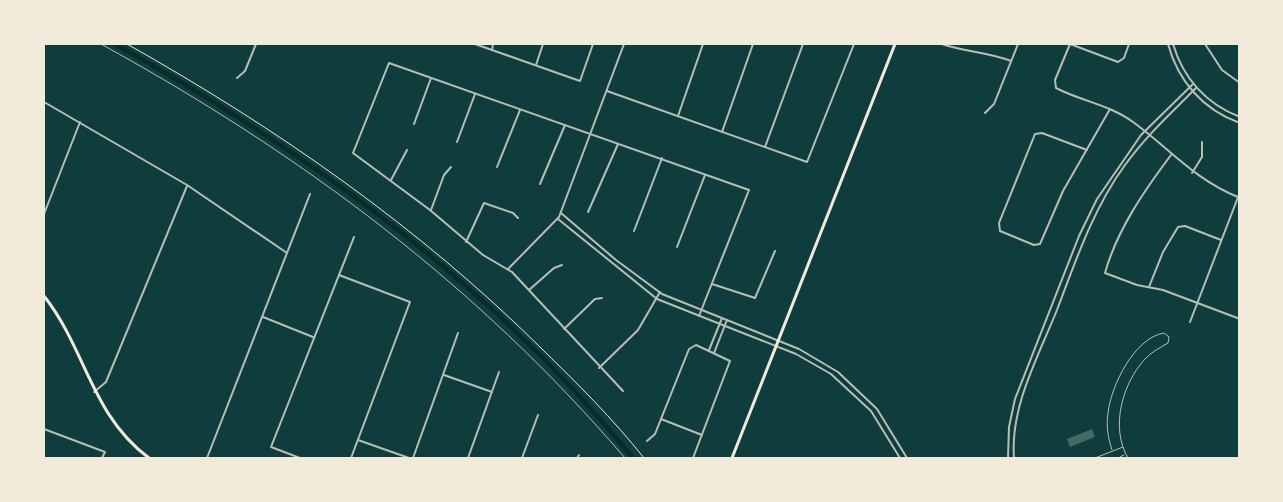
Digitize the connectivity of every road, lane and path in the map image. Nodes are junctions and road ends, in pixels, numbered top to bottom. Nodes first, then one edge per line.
1 (101, 44) edge
2 (127, 44) edge
3 (256, 44) edge
4 (475, 44) edge
5 (494, 44) edge
6 (543, 44) edge
7 (593, 44) edge
8 (624, 44) edge
9 (703, 44) edge
10 (753, 44) edge
11 (803, 44) edge
12 (854, 44) edge
13 (895, 44) edge
14 (942, 44) edge
15 (1018, 44) edge
16 (1070, 44) edge
17 (1129, 44) edge
18 (1167, 44) edge
19 (1173, 44) edge
20 (1205, 44) edge
21 (492, 50) junction
22 (1011, 61) junction
23 (536, 65) junction
24 (237, 78) dead end
25 (431, 78) junction
26 (1239, 83) edge
27 (1195, 86) junction
28 (1191, 90) junction
29 (607, 91) junction
30 (475, 94) junction
31 (44, 102) edge
32 (519, 110) junction
33 (1110, 110) junction
34 (985, 113) dead end
35 (678, 116) junction
36 (1239, 117) edge
37 (80, 122) junction
38 (1239, 123) edge
39 (414, 124) dead end
40 (565, 125) junction
41 (722, 132) junction
42 (1144, 132) junction
43 (591, 134) junction
44 (1149, 135) junction
45 (457, 142) dead end
46 (1203, 142) dead end
47 (618, 144) junction
48 (765, 147) junction
49 (407, 150) dead end
50 (1087, 150) junction
51 (1170, 155) junction
52 (662, 158) junction
53 (451, 167) dead end
54 (497, 167) dead end
55 (1192, 173) junction
56 (705, 175) junction
57 (391, 180) junction
58 (540, 184) dead end
59 (187, 185) junction
60 (1239, 192) edge
61 (310, 194) dead end
62 (1238, 197) junction
63 (430, 210) junction
64 (588, 212) dead end
65 (561, 213) junction
66 (44, 214) edge
67 (518, 218) dead end
68 (558, 219) junction
69 (634, 231) dead end
70 (354, 237) dead end
71 (1221, 240) junction
72 (466, 242) junction
73 (677, 247) dead end
74 (775, 251) dead end
75 (287, 253) junction
76 (562, 265) dead end
77 (508, 269) junction
78 (339, 275) junction
79 (1062, 282) junction
80 (712, 284) junction
81 (1067, 284) junction
82 (1149, 287) junction
83 (528, 291) junction
84 (660, 292) junction
85 (44, 296) edge
86 (602, 298) dead end
87 (657, 299) junction
88 (1196, 302) junction
89 (702, 310) junction
90 (699, 316) junction
91 (263, 317) junction
92 (722, 318) junction
93 (1239, 319) edge
94 (727, 320) junction
95 (1190, 322) dead end
96 (719, 324) junction
97 (725, 326) junction
98 (563, 329) junction
99 (458, 333) dead end
100 (314, 337) junction
101 (778, 340) junction
102 (776, 346) junction
103 (709, 350) junction
104 (714, 353) junction
105 (599, 368) junction
106 (499, 372) dead end
107 (444, 375) junction
108 (94, 392) junction
109 (623, 392) dead end
110 (492, 393) junction
111 (538, 415) dead end
112 (661, 419) junction
113 (44, 429) edge
114 (702, 435) junction
115 (358, 440) junction
116 (647, 441) dead end
117 (1123, 447) junction
118 (1112, 450) junction
119 (1126, 455) junction
120 (102, 459) edge
121 (149, 459) edge
122 (207, 459) edge
123 (300, 459) edge
124 (351, 459) edge
125 (409, 459) edge
126 (413, 459) edge
127 (468, 459) edge
128 (522, 459) edge
129 (625, 459) edge
130 (644, 459) edge
131 (693, 459) edge
132 (732, 459) edge
133 (900, 459) edge
134 (907, 459) edge
135 (1008, 459) edge
136 (1014, 459) edge
137 (1019, 459) edge
138 (1039, 459) edge
139 (1095, 459) edge
140 (1118, 459) edge
141 (1128, 459) edge

1 - 129 lane
2 - 130 path
3 - 24 street
4 - 21 street
5 - 21 street
6 - 23 street
7 - 23 street
8 - 29 street
9 - 35 street
10 - 41 street
11 - 48 street
12 - 48 street
13 - 101 main road
14 - 22 street
15 - 22 street
16 - 17 street
16 - 33 street
18 - 28 street
19 - 27 street
20 - 26 street
21 - 23 street
22 - 34 street
25 - 30 street
25 - 39 street
25 - 57 street
27 - 28 street
27 - 36 street
28 - 38 street
28 - 42 street
28 - 44 street
29 - 35 street
29 - 43 street
30 - 32 street
30 - 45 street
31 - 37 street
32 - 40 street
32 - 54 street
33 - 42 street
33 - 50 street
35 - 41 street
37 - 59 street
37 - 66 street
40 - 43 street
40 - 58 street
41 - 48 street
42 - 44 street
42 - 79 street
43 - 47 street
43 - 65 street
44 - 51 street
44 - 81 street
46 - 55 street
47 - 52 street
47 - 64 street
49 - 57 street
50 - 50 street
51 - 55 street
51 - 82 street
52 - 56 street
52 - 69 street
53 - 63 street
55 - 62 street
56 - 73 street
56 - 80 street
57 - 63 street
59 - 75 street
59 - 108 street
60 - 62 street
61 - 75 street
62 - 71 street
63 - 72 street
65 - 68 street
65 - 84 street
67 - 72 street
68 - 77 street
68 - 87 street
70 - 78 street
71 - 82 street
71 - 88 street
72 - 77 street
74 - 80 street
75 - 91 street
76 - 83 street
77 - 83 street
78 - 100 street
78 - 115 street
79 - 81 street
79 - 135 street
80 - 89 street
81 - 136 street
82 - 88 street
83 - 98 street
84 - 87 street
84 - 89 street
85 - 108 main road
86 - 98 street
87 - 90 street
87 - 105 street
88 - 93 street
88 - 95 street
89 - 90 street
89 - 92 street
90 - 96 street
91 - 100 street
91 - 122 street
92 - 94 street
92 - 96 street
94 - 97 street
94 - 101 street
96 - 97 street
96 - 103 street
97 - 102 street
97 - 104 street
98 - 105 street
99 - 107 street
100 - 123 street
101 - 102 main road
101 - 134 street
102 - 132 main road
102 - 133 street
103 - 104 street
103 - 112 street
104 - 114 street
105 - 109 street
106 - 110 street
107 - 110 street
107 - 126 street
108 - 121 main road
110 - 127 street
111 - 128 street
112 - 114 street
112 - 116 street
113 - 120 street
114 - 131 street
115 - 124 street
115 - 125 street
117 - 118 lane
117 - 118 lane
117 - 119 lane
118 - 139 lane
119 - 140 lane
119 - 141 lane
137 - 138 lane

